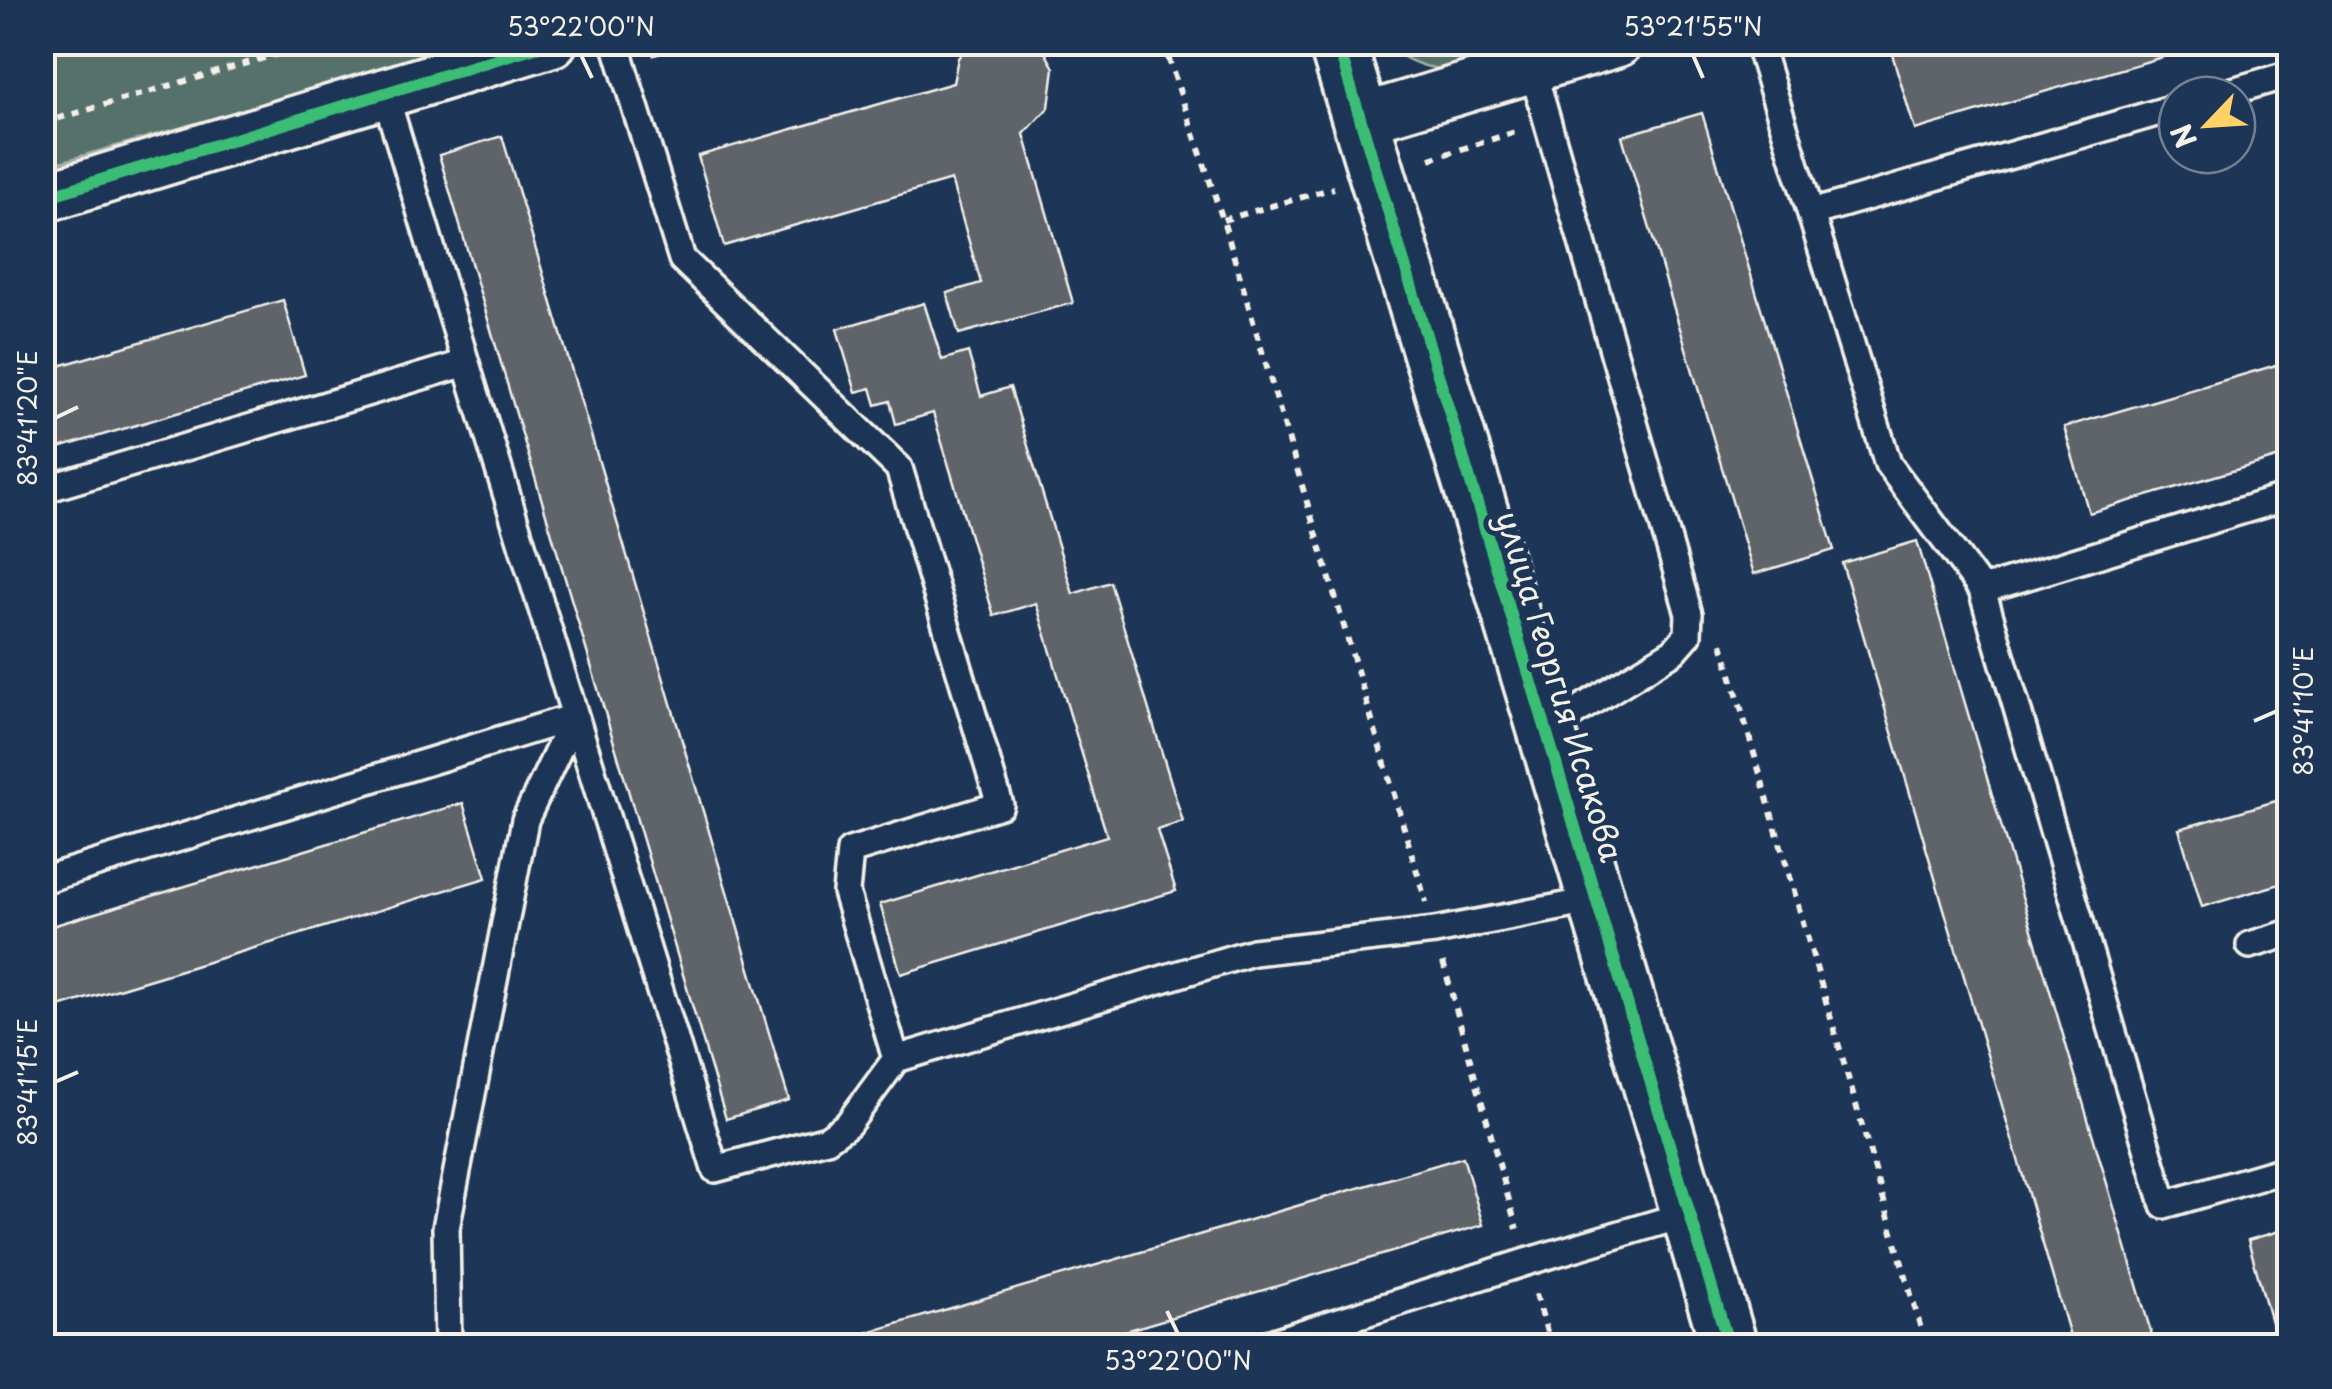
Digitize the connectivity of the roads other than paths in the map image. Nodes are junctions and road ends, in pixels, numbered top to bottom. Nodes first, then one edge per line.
1 (552, 42) edge
2 (615, 42) edge
3 (1337, 42) edge
4 (1618, 42) edge
5 (1758, 42) edge
6 (1532, 68) junction
7 (2290, 74) edge
8 (2257, 84) edge
9 (385, 94) junction
10 (2157, 113) edge
11 (1361, 119) junction
12 (42, 198) edge
13 (1811, 213) junction
14 (466, 364) junction
15 (42, 490) edge
16 (2290, 496) edge
17 (1982, 590) junction
18 (574, 717) junction
19 (1546, 730) junction
20 (42, 880) edge
21 (1596, 900) junction
22 (2290, 934) edge
23 (2250, 945) dead end
24 (896, 1058) junction
25 (2290, 1168) edge
26 (1691, 1213) junction
27 (448, 1346) edge
28 (1262, 1346) edge
29 (1728, 1346) edge

1 - 9 street
2 - 24 lane
3 - 11 street, улица Георгия Исакова
4 - 6 street
5 - 13 lane
6 - 11 street
6 - 19 lane
7 - 8 lane
9 - 12 street
9 - 14 lane
10 - 13 lane
11 - 19 street, улица Георгия Исакова
13 - 17 lane
14 - 15 lane
14 - 18 lane
16 - 17 lane
17 - 25 lane
18 - 20 lane
18 - 24 lane
18 - 27 lane
19 - 21 street, улица Георгия Исакова
21 - 24 lane
21 - 26 street, улица Георгия Исакова
22 - 23 lane
26 - 28 lane
26 - 29 street, улица Георгия Исакова

